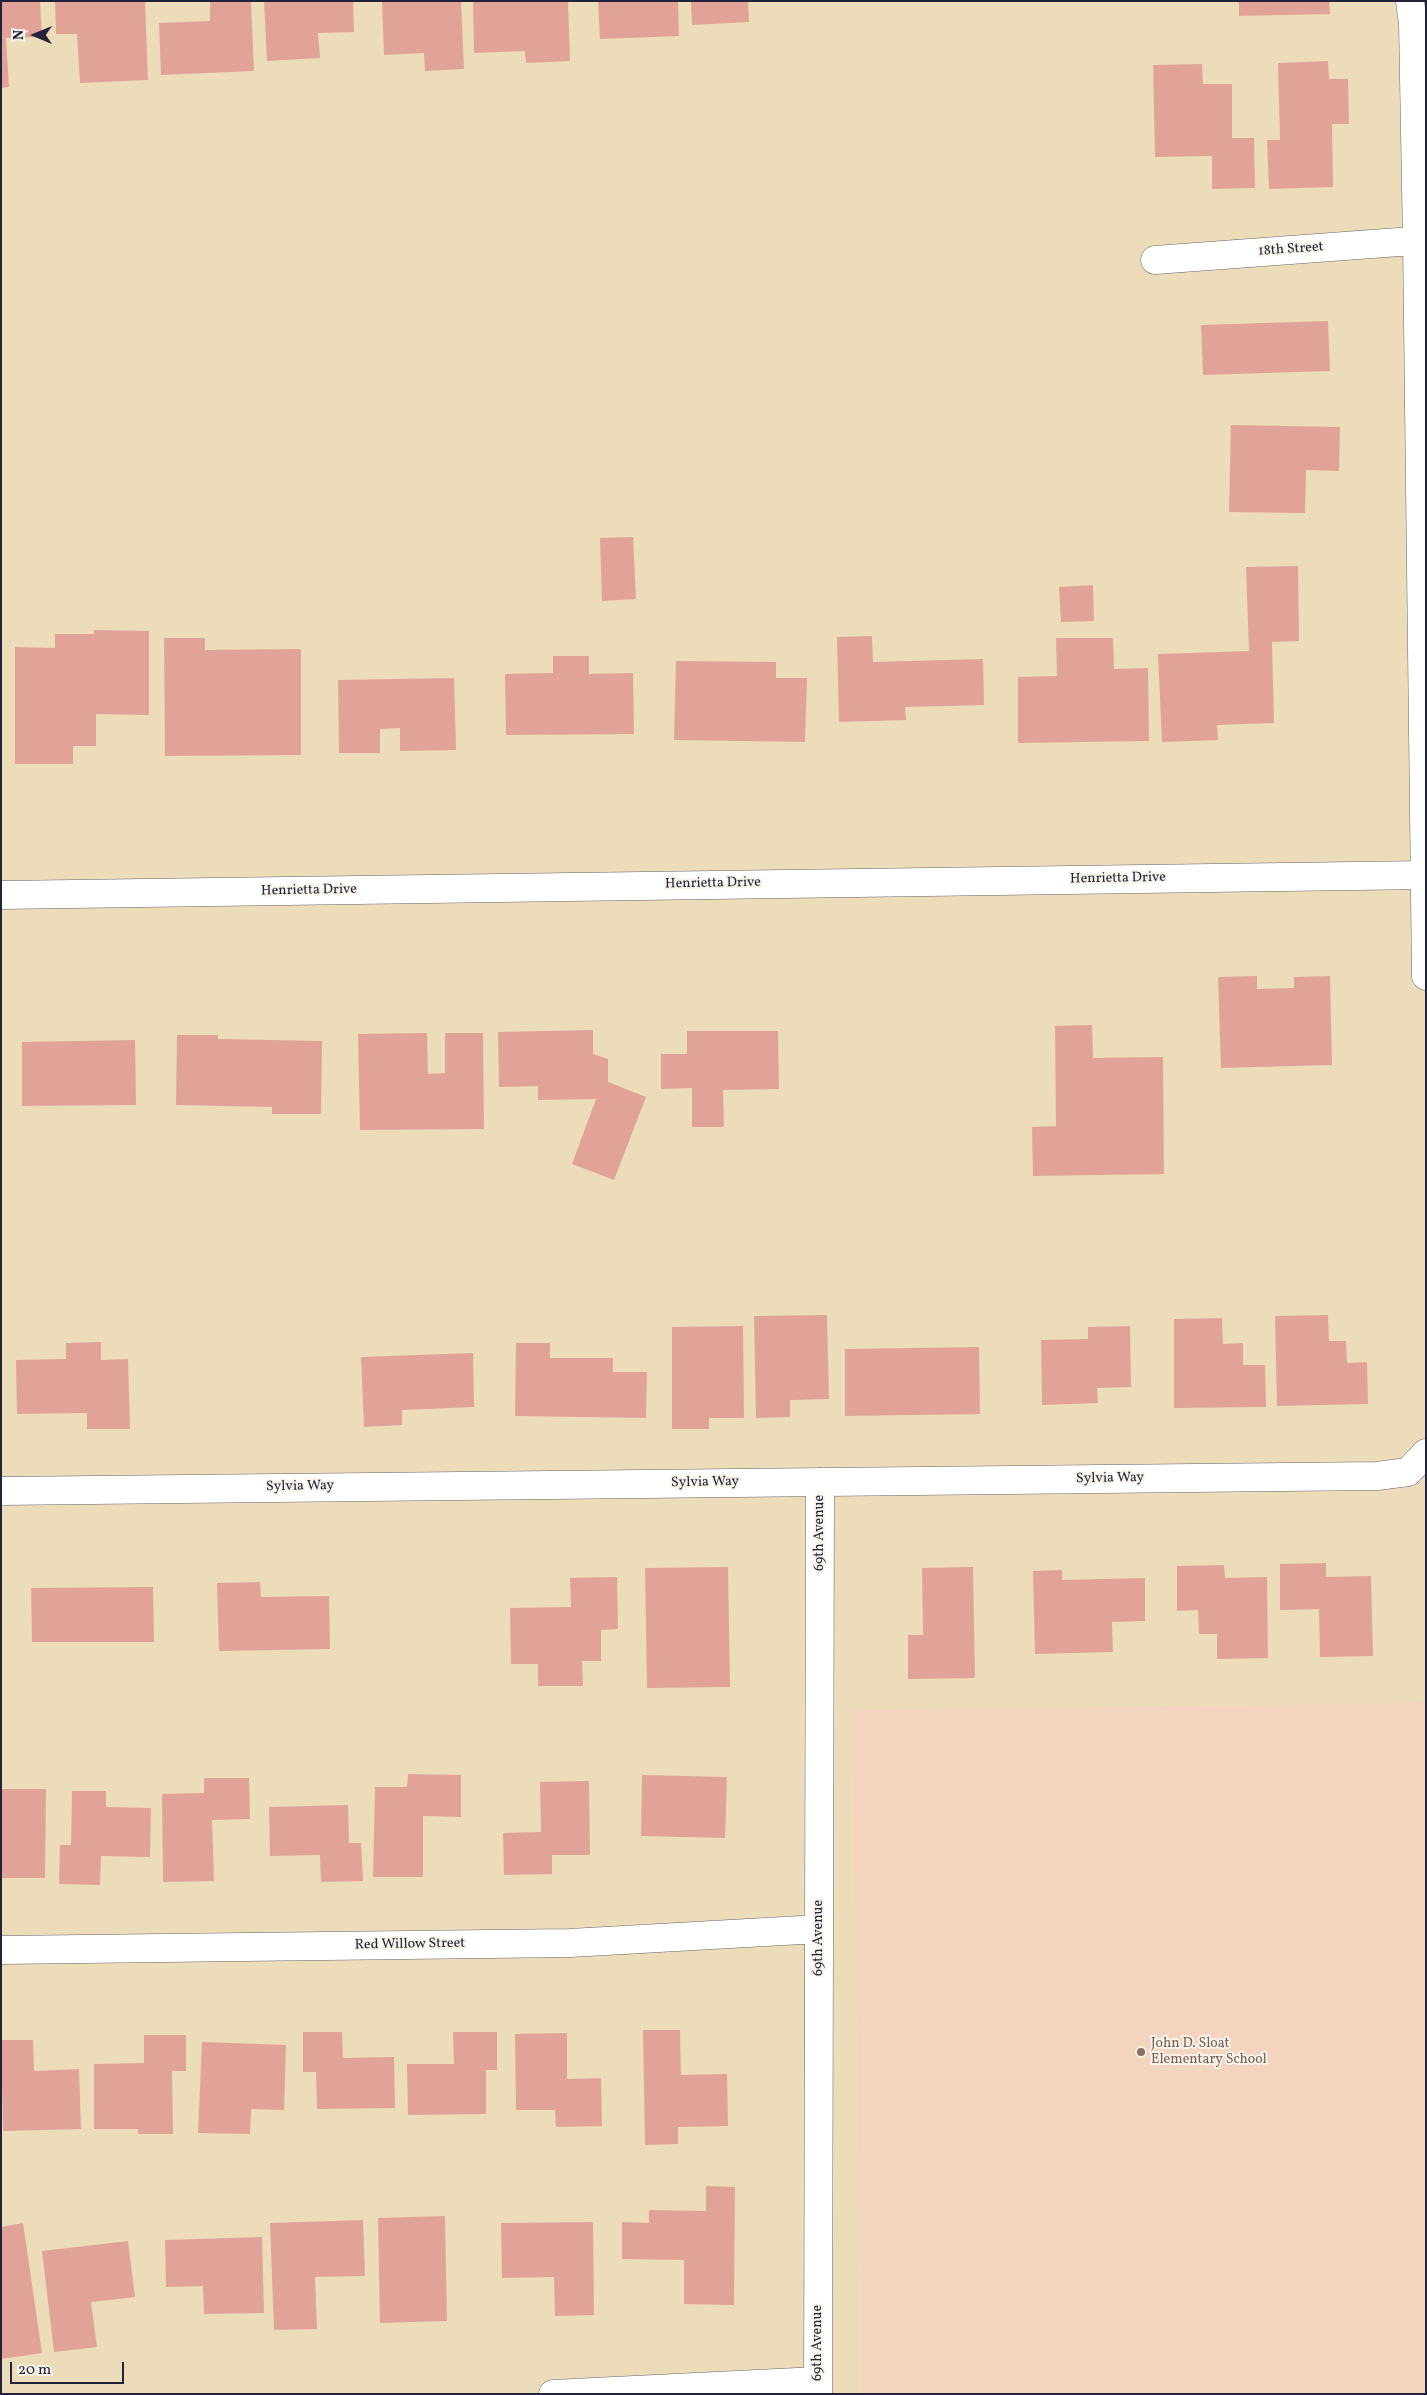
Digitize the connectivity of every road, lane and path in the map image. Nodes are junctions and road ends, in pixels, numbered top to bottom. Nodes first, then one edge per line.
1 (1410, 1) edge
2 (1422, 240) edge
3 (1155, 260) dead end
4 (1425, 876) edge
5 (1, 895) edge
6 (1426, 976) edge
7 (1417, 1463) edge
8 (820, 1482) junction
9 (1, 1491) edge
10 (819, 1929) junction
11 (1, 1950) edge
12 (818, 2387) edge
13 (553, 2394) edge

1 - 2 street
2 - 3 street, 18th Street
2 - 4 street
4 - 5 street, Henrietta Drive
4 - 6 street
7 - 8 street, Sylvia Way
8 - 9 street, Sylvia Way
8 - 10 street, 69th Avenue
10 - 11 street, Red Willow Street
10 - 12 street, 69th Avenue
12 - 13 street

